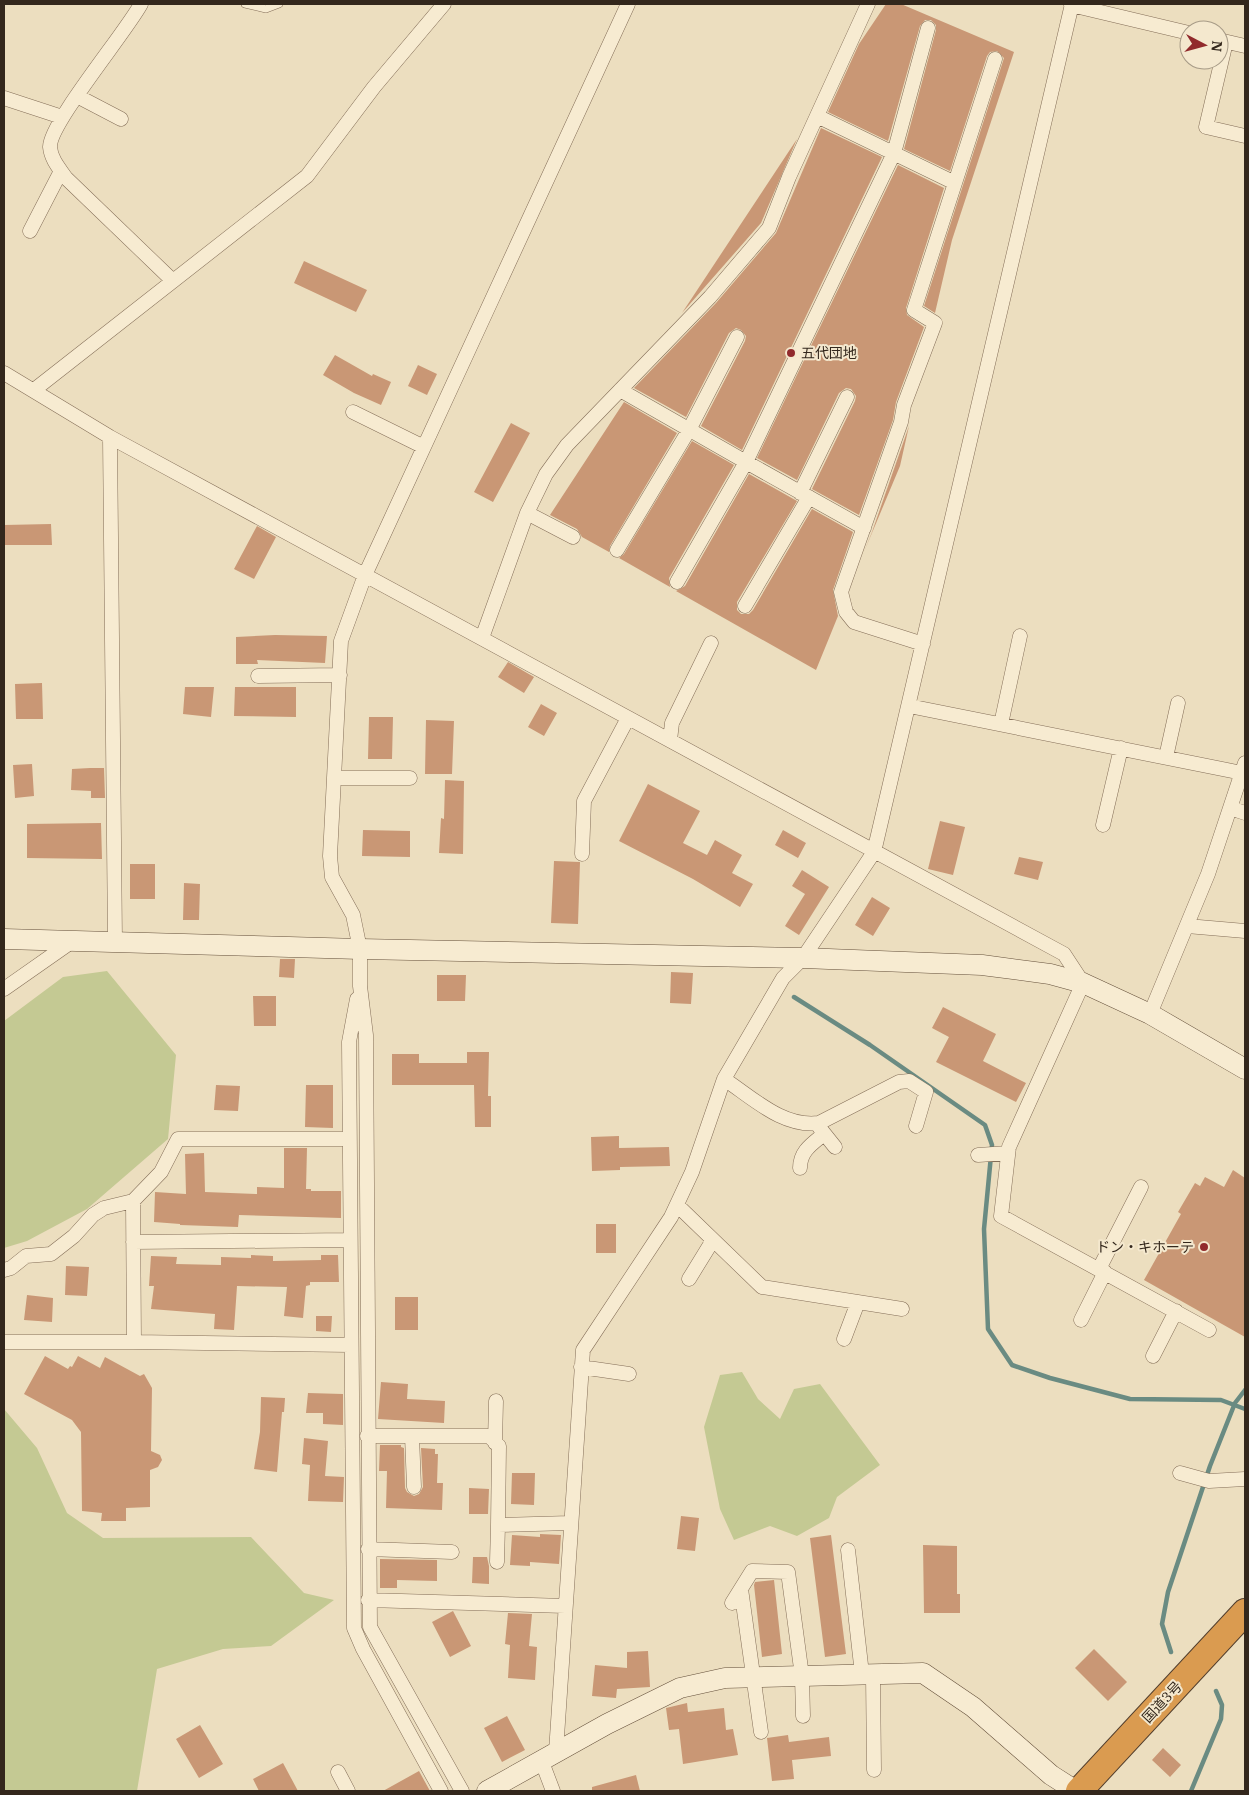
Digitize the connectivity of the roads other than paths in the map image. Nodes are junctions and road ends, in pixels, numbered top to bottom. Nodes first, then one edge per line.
1 (141, 4) edge
2 (245, 4) edge
3 (279, 4) edge
4 (444, 4) edge
5 (628, 4) edge
6 (868, 4) edge
7 (1071, 5) edge
8 (928, 28) dead end
9 (1179, 31) edge
10 (1229, 42) edge
11 (1245, 46) edge
12 (995, 59) dead end
13 (1217, 70) edge
14 (78, 96) junction
15 (4, 98) edge
16 (817, 116) junction
17 (62, 117) junction
18 (121, 119) dead end
19 (1245, 136) edge
20 (894, 153) junction
21 (61, 171) junction
22 (955, 182) junction
23 (30, 231) dead end
24 (172, 280) junction
25 (737, 337) dead end
26 (4, 373) edge
27 (34, 390) junction
28 (620, 390) junction
29 (847, 397) dead end
30 (353, 412) dead end
31 (690, 430) junction
32 (110, 437) junction
33 (424, 447) junction
34 (746, 462) junction
35 (804, 495) junction
36 (527, 513) junction
37 (864, 528) junction
38 (573, 537) dead end
39 (617, 550) dead end
40 (365, 575) junction
41 (677, 582) dead end
42 (745, 606) dead end
43 (1020, 636) dead end
44 (482, 638) junction
45 (711, 643) dead end
46 (923, 644) junction
47 (340, 675) junction
48 (258, 676) dead end
49 (1178, 703) dead end
50 (909, 706) junction
51 (628, 718) junction
52 (1001, 724) junction
53 (670, 740) junction
54 (1121, 748) junction
55 (1166, 757) junction
56 (1244, 768) edge
57 (334, 778) junction
58 (410, 778) dead end
59 (1230, 808) junction
60 (1245, 813) edge
61 (1104, 825) dead end
62 (874, 852) junction
63 (582, 854) dead end
64 (1187, 926) junction
65 (1245, 932) edge
66 (4, 939) edge
67 (74, 940) junction
68 (114, 941) junction
69 (360, 949) junction
70 (803, 958) junction
71 (1083, 984) junction
72 (360, 986) junction
73 (4, 989) edge
74 (1150, 1014) junction
75 (1245, 1069) edge
76 (724, 1079) junction
77 (916, 1126) dead end
78 (820, 1128) junction
79 (349, 1139) junction
80 (835, 1147) dead end
81 (1005, 1153) junction
82 (979, 1155) dead end
83 (800, 1168) dead end
84 (1142, 1187) dead end
85 (133, 1201) junction
86 (677, 1205) junction
87 (350, 1240) junction
88 (712, 1240) junction
89 (133, 1242) junction
90 (4, 1270) edge
91 (1102, 1270) junction
92 (689, 1279) dead end
93 (858, 1302) junction
94 (902, 1309) dead end
95 (1176, 1311) junction
96 (1081, 1320) dead end
97 (1209, 1330) dead end
98 (844, 1339) dead end
99 (4, 1342) edge
100 (134, 1342) junction
101 (350, 1346) junction
102 (1153, 1356) dead end
103 (582, 1367) junction
104 (629, 1374) dead end
105 (496, 1401) dead end
106 (367, 1436) junction
107 (412, 1436) junction
108 (495, 1442) junction
109 (1180, 1473) dead end
110 (1245, 1478) edge
111 (414, 1487) dead end
112 (570, 1523) junction
113 (498, 1525) junction
114 (368, 1549) junction
115 (848, 1550) dead end
116 (452, 1552) dead end
117 (497, 1562) dead end
118 (741, 1589) junction
119 (368, 1600) junction
120 (732, 1604) dead end
121 (565, 1606) junction
122 (1245, 1612) edge
123 (868, 1674) junction
124 (802, 1676) junction
125 (752, 1678) junction
126 (803, 1716) dead end
127 (761, 1732) dead end
128 (549, 1757) junction
129 (874, 1770) dead end
130 (338, 1772) dead end
131 (348, 1791) edge
132 (441, 1791) edge
133 (462, 1791) edge
134 (487, 1791) edge
135 (553, 1791) edge
136 (1077, 1791) edge

1 - 14 street
2 - 3 lane
4 - 24 street
5 - 33 street
6 - 16 street
7 - 9 street
7 - 46 street
8 - 20 street
10 - 11 street
12 - 22 street
13 - 19 street
14 - 17 street
14 - 18 street
15 - 17 street
16 - 20 street
16 - 28 street
17 - 21 street
20 - 22 street
20 - 34 street
21 - 23 street
21 - 24 street
22 - 37 street
24 - 27 street
25 - 31 street
26 - 27 street
27 - 32 street
28 - 31 street
28 - 36 street
29 - 35 street
30 - 33 street
31 - 34 street
31 - 39 street
32 - 40 street
32 - 68 street
33 - 40 street
34 - 35 street
34 - 41 street
35 - 37 street
35 - 42 street
36 - 38 street
36 - 44 street
37 - 46 street
40 - 44 street
40 - 47 street
43 - 52 street
44 - 51 street
45 - 53 street
46 - 50 street
47 - 48 street
47 - 57 street
49 - 55 street
50 - 52 street
50 - 62 street
51 - 53 street
51 - 63 street
52 - 54 street
53 - 62 street
54 - 55 street
54 - 61 street
55 - 56 street
56 - 59 street
57 - 58 street
57 - 69 street
59 - 60 street
59 - 64 street
62 - 70 street
62 - 71 street
64 - 65 street
64 - 74 street
66 - 67 street
67 - 68 street
67 - 73 street
68 - 69 street
69 - 70 street
69 - 72 street
70 - 71 street
70 - 76 street
71 - 74 street
71 - 81 street
72 - 79 street
72 - 106 street
74 - 75 street
76 - 78 street
76 - 86 street
77 - 78 street
78 - 80 street
78 - 83 street
79 - 85 street
79 - 87 street
81 - 82 street
81 - 91 street
84 - 91 street
85 - 89 street
85 - 90 street
86 - 88 street
86 - 103 street
87 - 89 street
87 - 101 street
88 - 92 street
88 - 93 street
89 - 100 street
91 - 95 street
91 - 96 street
93 - 94 street
93 - 98 street
95 - 97 street
95 - 102 street
99 - 100 street
100 - 101 street
101 - 132 street
103 - 104 street
103 - 112 street
105 - 108 street
106 - 107 street
106 - 114 street
107 - 108 street
107 - 111 street
108 - 113 street
109 - 110 street
112 - 113 street
112 - 121 street
113 - 117 street
114 - 116 street
114 - 119 street
115 - 123 street
118 - 120 street
118 - 124 street
118 - 125 street
119 - 121 street
119 - 133 street
121 - 128 street
122 - 136 highway, 国道3号
123 - 124 street
123 - 129 street
123 - 136 street
124 - 125 street
124 - 126 street
125 - 127 street
125 - 128 street
128 - 134 street
128 - 135 street
130 - 131 street

